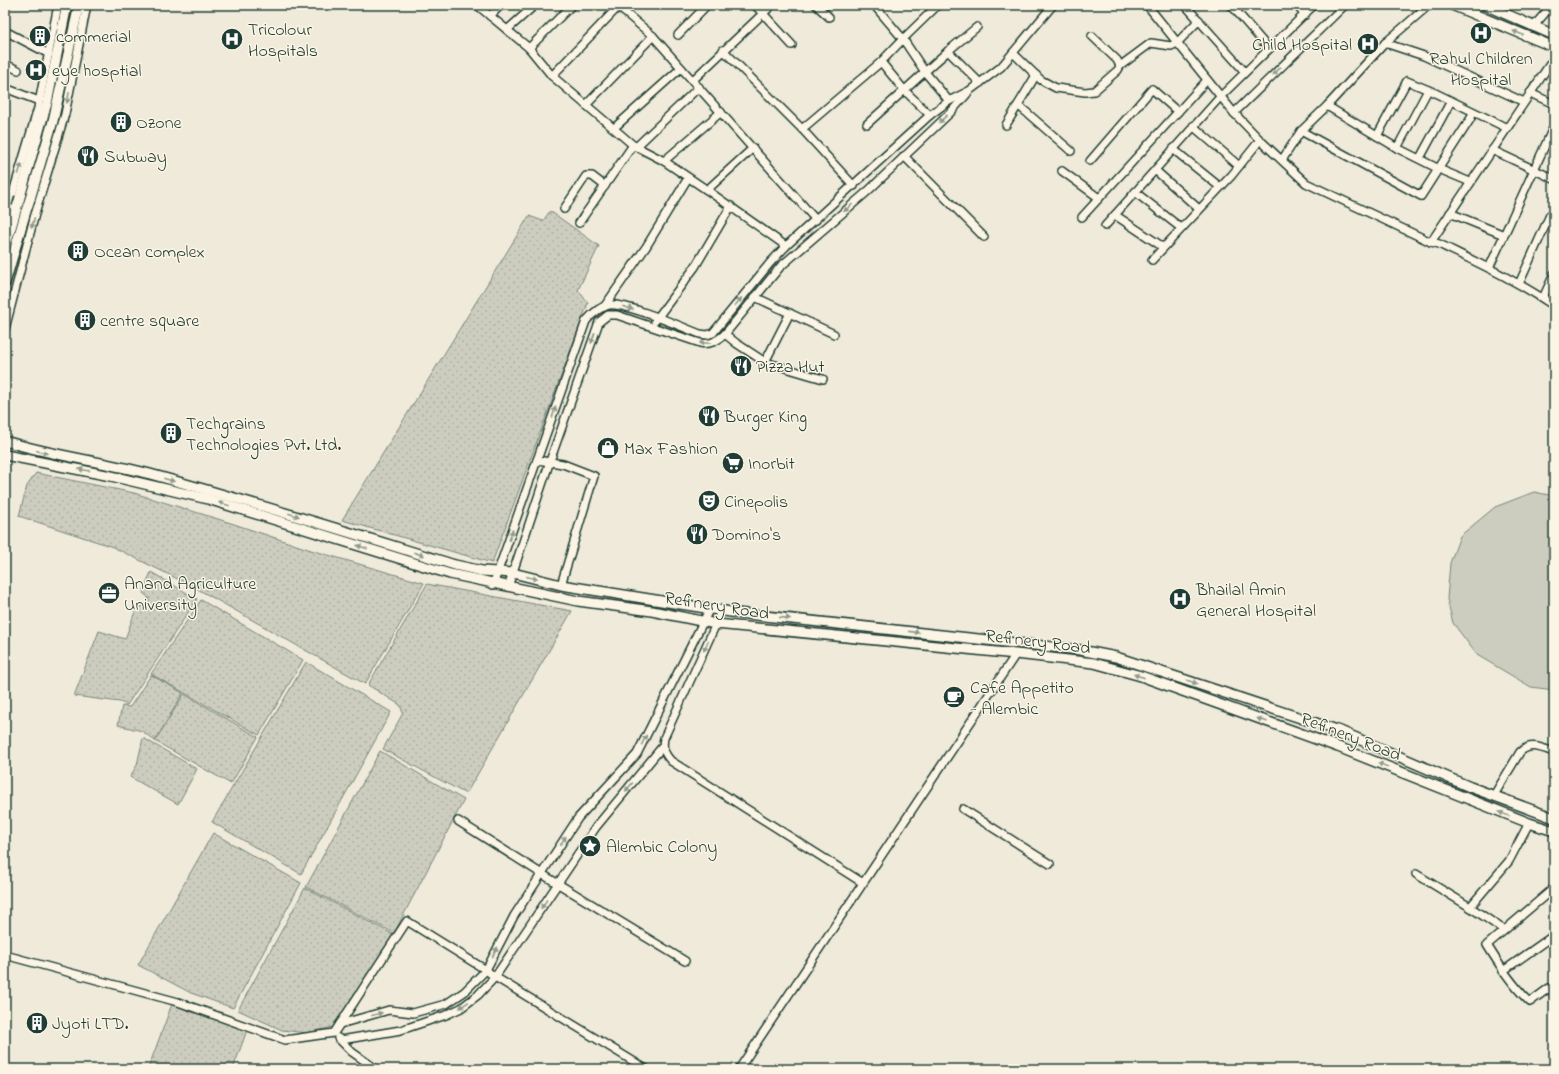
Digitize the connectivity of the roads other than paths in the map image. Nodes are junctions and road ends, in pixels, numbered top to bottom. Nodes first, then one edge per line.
1 (58, 5) edge
2 (67, 5) edge
3 (78, 5) edge
4 (87, 5) edge
5 (477, 5) edge
6 (501, 5) edge
7 (535, 5) edge
8 (572, 5) edge
9 (707, 5) edge
10 (756, 5) edge
11 (772, 5) edge
12 (816, 5) edge
13 (874, 5) edge
14 (938, 5) edge
15 (1147, 5) edge
16 (1186, 5) edge
17 (1231, 5) edge
18 (1296, 5) edge
19 (1314, 5) edge
20 (1345, 5) edge
21 (1429, 5) edge
22 (1452, 5) edge
23 (1485, 5) edge
24 (1552, 5) edge
25 (1051, 6) edge
26 (620, 7) edge
27 (763, 14) junction
28 (1304, 14) junction
29 (490, 16) junction
30 (829, 18) dead end
31 (1199, 20) junction
32 (977, 26) dead end
33 (1533, 27) junction
34 (507, 30) junction
35 (5, 31) edge
36 (678, 35) dead end
37 (1554, 35) edge
38 (653, 36) junction
39 (1092, 36) dead end
40 (902, 39) junction
41 (1177, 43) junction
42 (1385, 43) junction
43 (792, 45) dead end
44 (529, 48) junction
45 (1554, 48) edge
46 (1268, 49) junction
47 (723, 50) junction
48 (948, 51) junction
49 (1013, 53) junction
50 (49, 54) junction
51 (1554, 58) edge
52 (881, 62) junction
53 (5, 64) edge
54 (1120, 66) junction
55 (681, 68) junction
56 (18, 70) dead end
57 (925, 72) junction
58 (1245, 72) junction
59 (1036, 75) junction
60 (552, 76) junction
61 (693, 80) junction
62 (1207, 80) junction
63 (980, 83) junction
64 (699, 87) junction
65 (5, 88) edge
66 (904, 90) junction
67 (1428, 90) junction
68 (969, 91) junction
69 (1530, 93) junction
70 (1221, 96) junction
71 (949, 100) junction
72 (39, 101) junction
73 (1451, 102) junction
74 (1524, 102) junction
75 (1554, 104) edge
76 (586, 105) junction
77 (1018, 105) junction
78 (1327, 106) junction
79 (721, 112) junction
80 (1178, 112) junction
81 (1473, 112) junction
82 (1234, 113) junction
83 (930, 116) junction
84 (867, 124) dead end
85 (1006, 125) dead end
86 (1193, 126) junction
87 (1554, 126) edge
88 (614, 128) junction
89 (1507, 128) junction
90 (802, 129) junction
91 (1301, 131) junction
92 (1377, 136) junction
93 (1260, 140) junction
94 (635, 146) junction
95 (753, 148) junction
96 (1397, 148) junction
97 (1173, 149) junction
98 (1492, 150) junction
99 (1071, 151) dead end
100 (904, 156) junction
101 (1420, 158) junction
102 (1282, 160) junction
103 (664, 161) junction
104 (1090, 161) dead end
105 (1239, 166) junction
106 (1439, 169) junction
107 (1534, 169) junction
108 (1155, 170) junction
109 (1062, 171) dead end
110 (688, 178) junction
111 (1554, 179) edge
112 (1470, 182) junction
113 (605, 186) junction
114 (854, 186) junction
115 (1220, 187) junction
116 (707, 190) junction
117 (1135, 192) junction
118 (1099, 198) junction
119 (8, 199) edge
120 (731, 206) junction
121 (38, 207) junction
122 (564, 209) dead end
123 (1200, 209) junction
124 (1450, 213) junction
125 (1115, 215) junction
126 (1082, 217) dead end
127 (1554, 217) edge
128 (5, 220) edge
129 (816, 220) junction
130 (579, 223) dead end
131 (1105, 226) dead end
132 (1181, 228) junction
133 (1504, 235) junction
134 (984, 238) dead end
135 (1431, 242) junction
136 (786, 246) junction
137 (1163, 247) junction
138 (5, 248) edge
139 (1152, 260) dead end
140 (1489, 268) junction
141 (1554, 274) edge
142 (5, 283) edge
143 (1519, 284) junction
144 (5, 292) edge
145 (14, 293) junction
146 (756, 297) junction
147 (1543, 298) junction
148 (1554, 306) edge
149 (604, 307) junction
150 (790, 313) junction
151 (656, 317) junction
152 (652, 327) junction
153 (5, 329) edge
154 (725, 334) junction
155 (834, 334) dead end
156 (766, 362) junction
157 (823, 379) dead end
158 (5, 441) edge
159 (5, 455) edge
160 (537, 460) junction
161 (550, 461) junction
162 (114, 466) junction
163 (111, 476) junction
164 (244, 506) junction
165 (496, 572) junction
166 (513, 573) junction
167 (493, 584) junction
168 (561, 585) junction
169 (508, 587) junction
170 (710, 608) junction
171 (721, 610) junction
172 (704, 622) junction
173 (716, 624) junction
174 (1007, 642) junction
175 (1004, 653) junction
176 (1016, 654) junction
177 (662, 747) junction
178 (1554, 752) edge
179 (1494, 795) junction
180 (963, 809) dead end
181 (1554, 818) edge
182 (458, 820) dead end
183 (1529, 824) junction
184 (1554, 831) edge
185 (1050, 864) dead end
186 (542, 874) junction
187 (1416, 874) dead end
188 (558, 883) junction
189 (863, 883) junction
190 (1554, 888) edge
191 (1470, 907) junction
192 (1504, 930) junction
193 (1554, 935) edge
194 (5, 955) edge
195 (685, 961) dead end
196 (486, 970) junction
197 (1503, 972) junction
198 (495, 977) junction
199 (1554, 994) edge
200 (340, 1024) junction
201 (334, 1033) junction
202 (341, 1040) junction
203 (376, 1069) edge
204 (646, 1069) edge
205 (739, 1069) edge

1 - 50 street
2 - 138 main road, bridge
3 - 142 main road, bridge
4 -> 121 street
5 - 29 street
6 - 29 street
7 - 34 street
8 - 44 street
9 - 36 street
10 - 27 street
11 - 27 street
12 - 30 street
13 - 40 street
14 - 40 street
15 - 41 street
16 - 31 street
17 - 46 street
18 - 28 street
19 - 28 street
20 -> 82 street
21 - 42 street
45 -> 22 main road
23 - 33 main road
24 - 33 street
25 - 49 street
26 - 38 street
26 - 60 street
27 - 43 street
27 - 47 street
28 - 46 street
29 - 34 street
31 - 41 street
31 - 58 street
32 - 48 street
33 - 37 main road
34 - 44 street
35 - 50 street
38 - 55 street
38 - 76 street
39 - 54 street
40 - 52 street
40 - 57 street
41 - 54 street
41 - 62 street
42 - 74 street
42 - 78 street
44 - 60 street
46 - 58 street
47 - 61 street
47 - 90 street
48 - 57 street
48 - 63 street
49 - 59 street
49 - 63 street
50 - 72 street
51 - 69 street
52 - 66 street
52 - 90 street
53 - 56 street
54 - 59 street
55 - 61 street
55 - 88 street
57 - 66 street
57 - 71 street
58 - 70 street
59 - 77 street
60 - 76 street
61 - 64 street
62 - 70 street
62 - 80 street
63 - 68 street
64 - 79 street
64 - 94 street
65 - 72 street
66 - 83 street
66 - 84 street
67 - 73 street
67 - 92 street
67 - 96 street
68 - 71 street
68 -> 100 street
69 - 74 street
69 - 75 street
70 - 82 street
70 - 86 street
71 - 83 street
119 -> 72 street
73 - 81 street
73 - 101 street
74 - 89 street
76 - 88 street
77 - 85 street
77 - 99 street
78 - 91 street
78 - 92 street
79 - 95 street
79 - 103 street
80 - 104 street
80 - 118 street
81 - 89 street
81 - 106 street
82 - 93 street
83 - 114 street
86 - 97 street
86 - 105 street
87 - 107 street
88 - 94 street
89 - 98 street
90 - 114 street
91 - 102 street
91 - 106 street
92 - 96 street
93 - 102 street
93 - 105 street
94 - 103 street
94 - 113 street
95 - 116 street
95 - 129 street
96 - 101 street
97 - 108 street
97 - 115 street
98 - 107 street
98 - 112 street
100 - 134 street
100 -> 146 street
101 - 106 street
102 - 135 street
103 - 110 street
105 - 115 street
106 - 112 street
107 - 111 street
107 - 133 street
108 - 117 street
108 - 123 street
109 - 118 street
110 - 116 street
110 - 149 street
112 - 124 street
113 - 122 street
113 - 130 street
114 - 129 street
115 - 123 street
116 - 120 street
117 - 125 street
117 - 132 street
118 - 126 street
119 - 121 street
119 - 128 street
120 - 136 street
120 - 151 street
121 -> 145 street
123 - 132 street
124 - 133 street
124 - 135 street
125 - 131 street
125 - 137 street
127 - 143 street
129 - 136 street
132 - 137 street
133 - 140 street
135 - 140 street
151 -> 136 street
137 - 139 street
140 - 143 street
141 - 147 street
143 - 147 street
144 - 145 street
145 - 153 street
146 - 150 street
146 - 154 street
147 - 148 street
149 -> 151 street
160 -> 149 street
150 - 155 street
150 - 156 street
151 - 152 street
154 -> 152 street
152 -> 161 street
154 - 156 street
156 - 157 street
158 -> 162 main road
163 -> 159 main road
160 - 161 street
165 -> 160 street
161 - 166 street
161 - 168 street
162 - 163 main road
162 -> 164 main road
164 -> 163 main road
164 -> 165 main road, Refinery Road
167 -> 164 main road, Refinery Road
165 - 166 main road, Refinery Road
165 - 167 street
166 -> 168 main road, Refinery Road
166 - 169 street
167 - 169 main road, Refinery Road
168 - 170 main road, Refinery Road
169 - 172 main road, Refinery Road
170 - 171 main road, Refinery Road
170 - 172 street
171 - 173 street
171 -> 174 main road, Refinery Road
172 - 173 main road, Refinery Road
186 -> 172 street
173 - 175 main road, Refinery Road
173 -> 177 street
174 - 175 main road
174 -> 179 main road, Refinery Road
175 - 176 main road, Refinery Road
183 -> 176 main road, Refinery Road
176 - 189 street
177 -> 188 street
177 - 189 street
178 - 179 street
179 - 181 main road, Refinery Road
180 - 185 street
182 - 186 street
183 - 184 main road, Refinery Road
183 - 191 street
186 - 188 street
196 -> 186 street
187 - 191 street
188 - 195 street
188 -> 198 street
189 - 205 street
190 - 192 street
191 - 192 street
192 - 197 street
193 - 197 street
194 - 201 street
196 - 198 street
200 -> 196 street
196 - 200 street
197 - 199 street
198 -> 202 street
198 - 204 street
200 - 201 street
201 - 202 street
202 - 203 street

